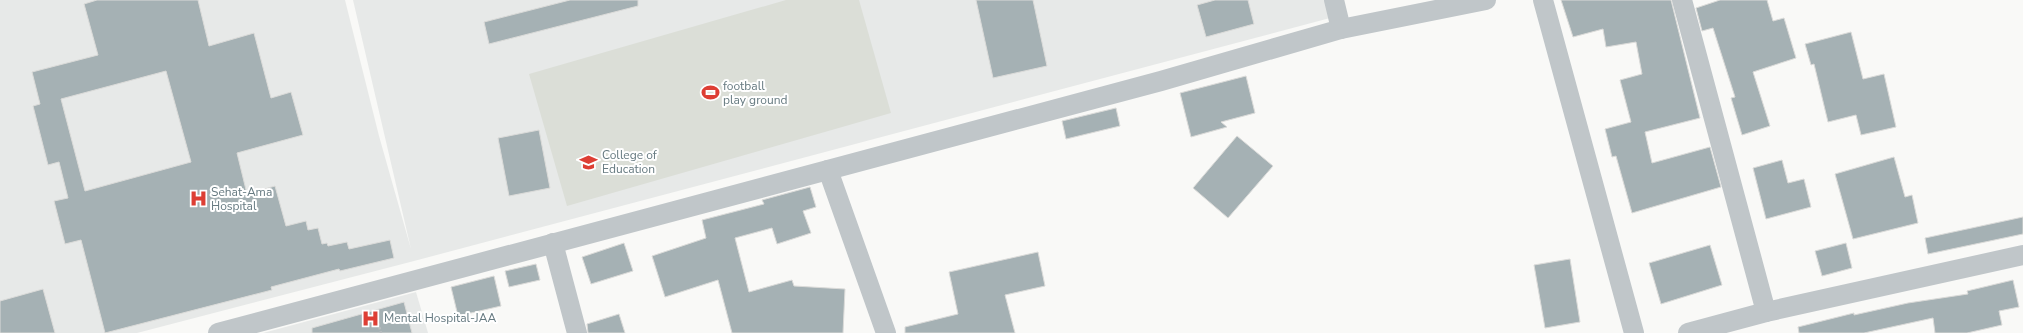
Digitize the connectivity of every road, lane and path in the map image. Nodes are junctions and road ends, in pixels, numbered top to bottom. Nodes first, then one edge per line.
1 (1334, 0) edge
2 (1486, 0) edge
3 (1543, 0) edge
4 (1682, 0) edge
5 (1342, 29) junction
6 (828, 170) junction
7 (553, 243) junction
8 (2023, 255) edge
9 (1766, 312) junction
10 (218, 333) edge
11 (577, 333) edge
12 (886, 333) edge
13 (1634, 333) edge
14 (1688, 333) edge

1 - 5 street
2 - 5 street
3 - 13 street
4 - 9 street
5 - 6 street
6 - 7 street
6 - 12 street
7 - 10 street
7 - 11 street
8 - 9 street
9 - 14 street

